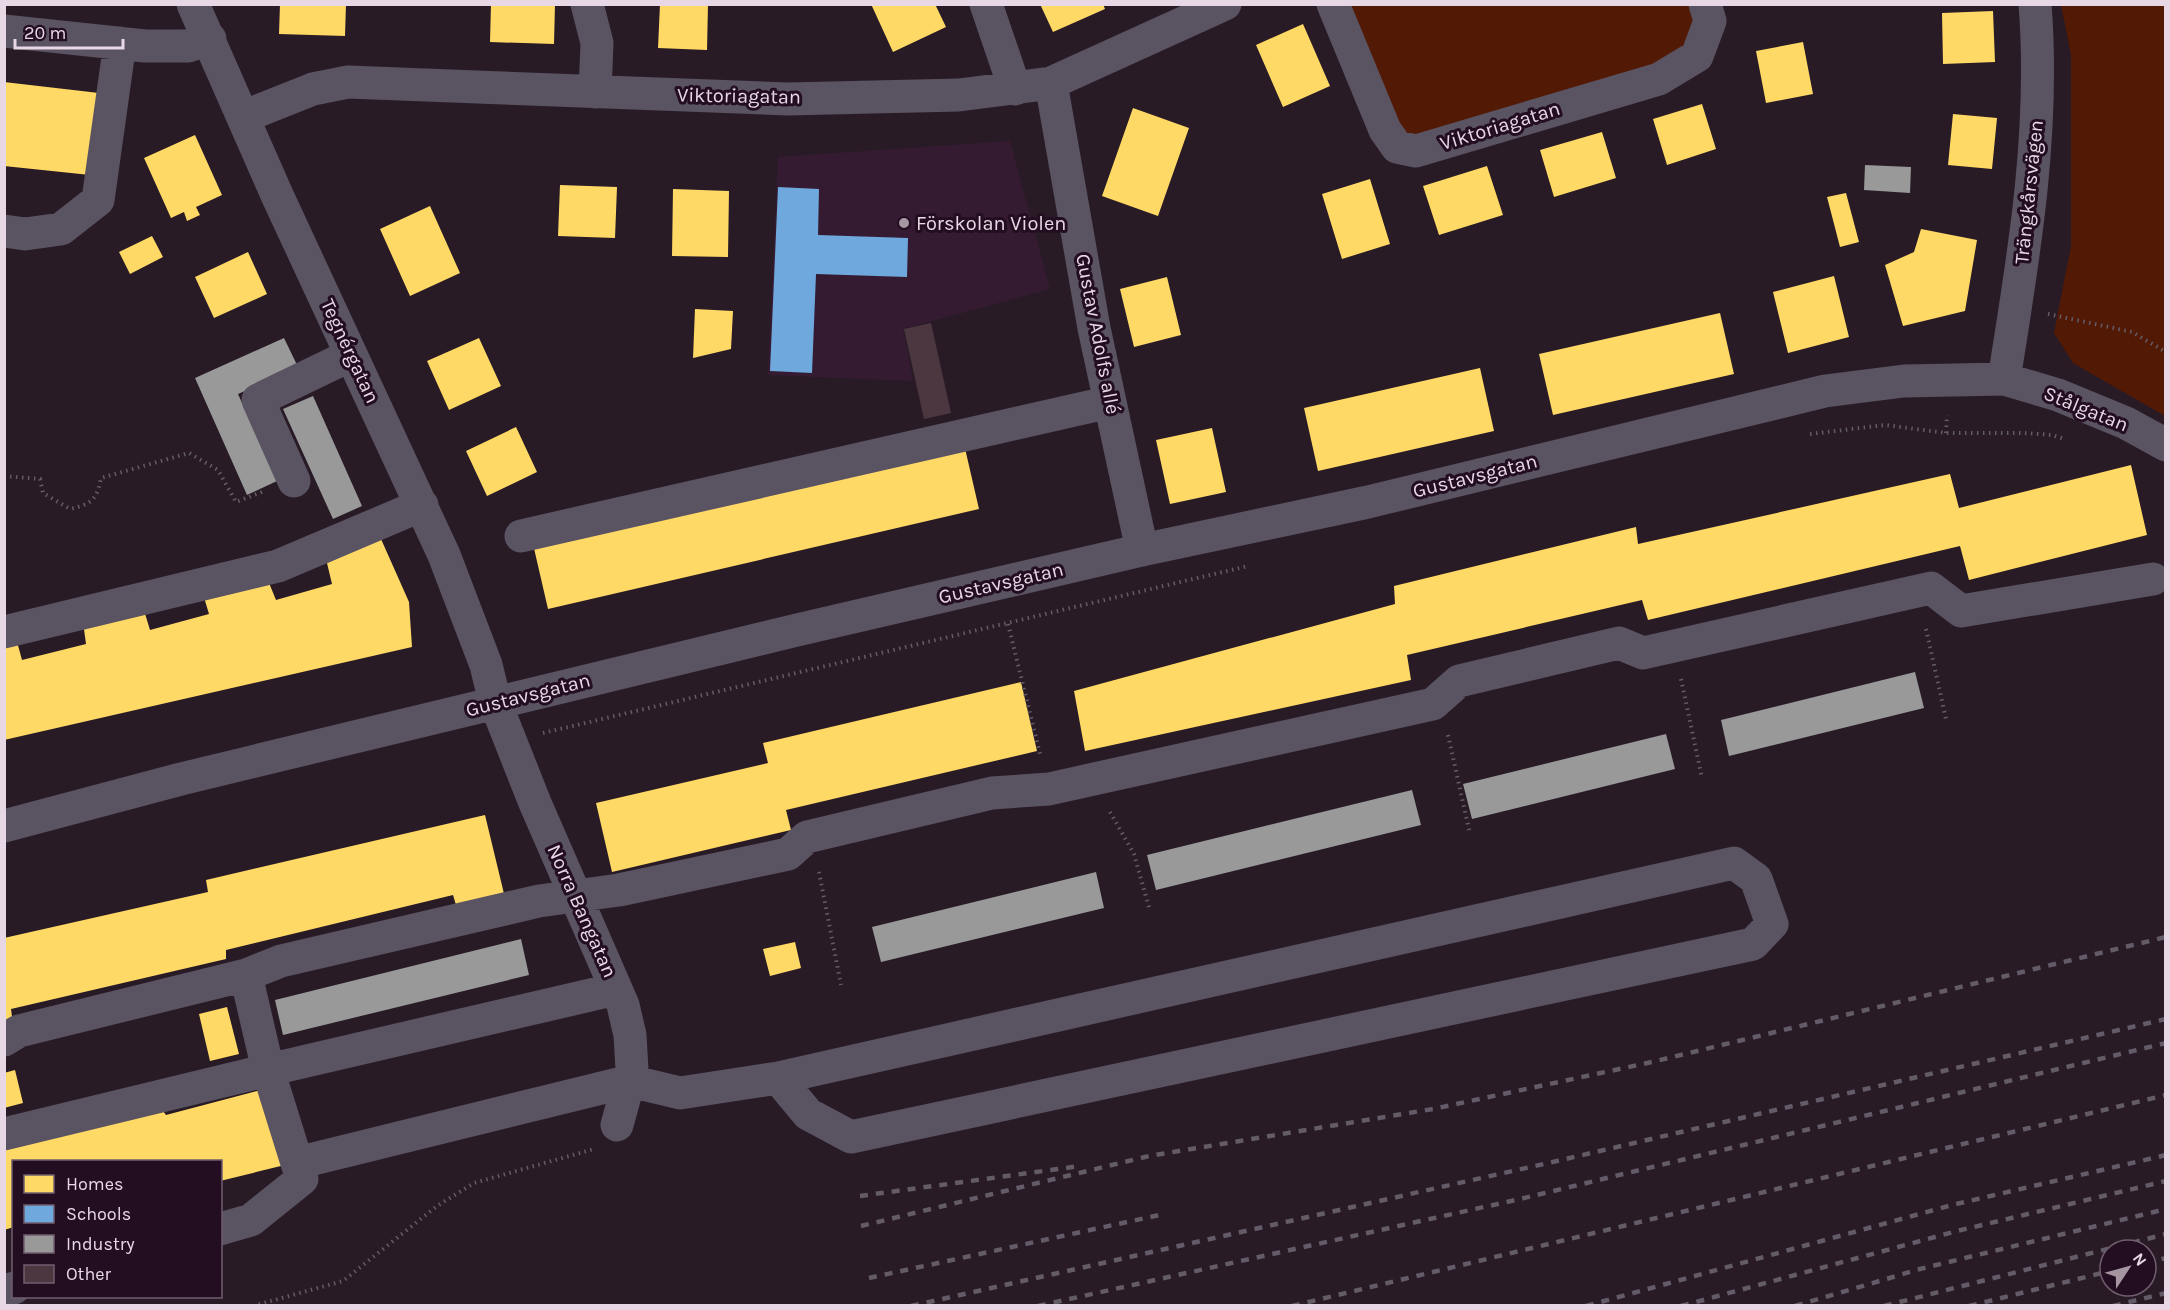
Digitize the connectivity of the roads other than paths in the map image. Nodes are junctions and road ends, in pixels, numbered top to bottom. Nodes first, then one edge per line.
1 (193, 4) edge
2 (587, 4) edge
3 (986, 4) edge
4 (1225, 4) edge
5 (1333, 4) edge
6 (1705, 4) edge
7 (2035, 4) edge
8 (4, 31) edge
9 (210, 39) junction
10 (120, 43) junction
11 (1050, 83) junction
12 (1015, 89) junction
13 (596, 92) junction
14 (243, 117) junction
15 (4, 231) edge
16 (351, 355) junction
17 (2004, 379) junction
18 (1110, 402) junction
19 (2166, 445) edge
20 (294, 481) road end
21 (422, 505) junction
22 (521, 536) dead end
23 (1142, 550) junction
24 (2153, 579) dead end
25 (4, 632) edge
26 (495, 702) junction
27 (4, 826) edge
28 (575, 897) junction
29 (246, 975) junction
30 (616, 989) junction
31 (4, 1040) edge
32 (268, 1070) junction
33 (778, 1078) junction
34 (630, 1081) junction
35 (617, 1125) road end
36 (4, 1134) edge
37 (297, 1163) junction
38 (222, 1228) edge

1 - 9 street, Tegnérgatan
2 - 13 street
3 - 12 street
4 - 11 street, Viktoriagatan
5 - 6 street, Viktoriagatan
7 - 17 street, Trängkårsvägen
8 - 10 street
9 - 10 street
9 - 14 street, Tegnérgatan
10 - 15 street
11 - 12 street, Viktoriagatan
11 - 18 street, Gustav Adolfs allé
12 - 13 street, Viktoriagatan
13 - 14 street, Viktoriagatan
14 - 16 street, Tegnérgatan
16 - 20 street
16 - 21 street, Tegnérgatan
17 - 19 street, Stålgatan
17 - 23 street, Gustavsgatan
18 - 22 street
18 - 23 street, Gustav Adolfs allé
21 - 25 street
21 - 26 street, Tegnérgatan
23 - 26 street, Gustavsgatan
24 - 28 street
26 - 27 street, Gustavsgatan
26 - 28 street, Norra Bangatan
28 - 29 street
28 - 30 street, Norra Bangatan
29 - 31 street
29 - 32 street
30 - 32 street
30 - 34 street, Norra Bangatan
32 - 36 street
32 - 37 street
33 - 33 street
33 - 34 street
34 - 35 street, Norra Bangatan
34 - 37 street
37 - 38 street

